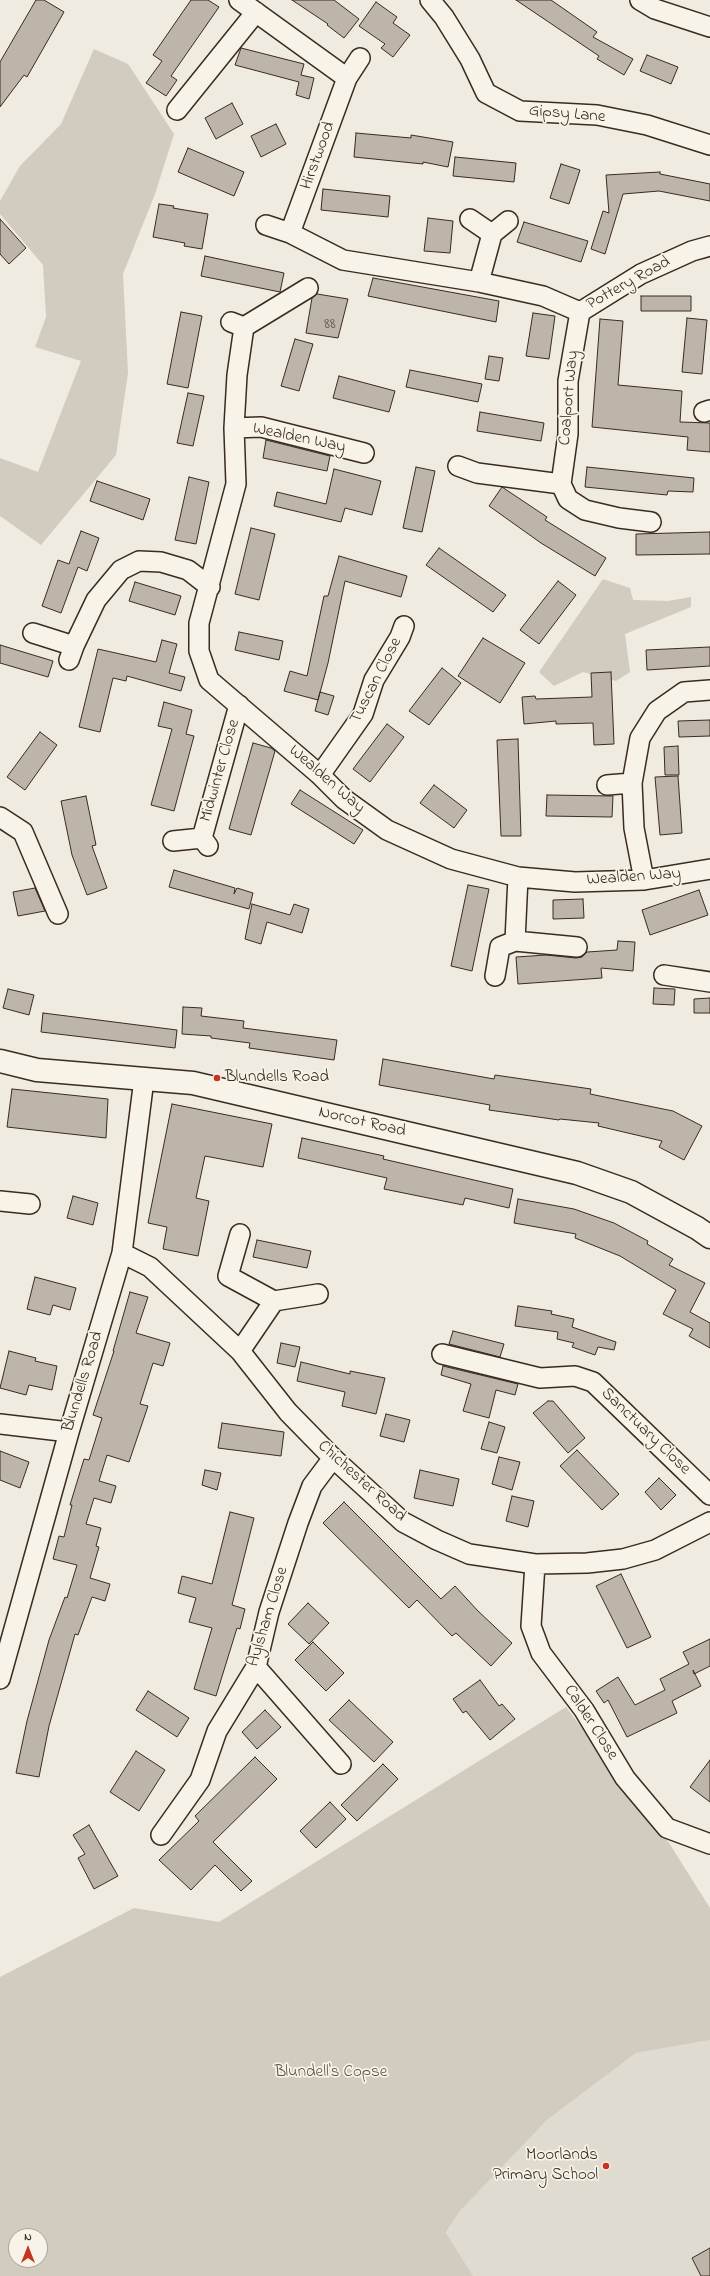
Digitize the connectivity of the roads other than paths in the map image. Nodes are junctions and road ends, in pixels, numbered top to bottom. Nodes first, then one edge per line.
1 (239, 0) edge
2 (430, 0) edge
3 (640, 0) edge
4 (256, 12) junction
5 (710, 27) edge
6 (360, 58) dead end
7 (347, 78) junction
8 (177, 110) dead end
9 (710, 145) edge
10 (470, 220) dead end
11 (508, 221) dead end
12 (266, 225) dead end
13 (290, 233) junction
14 (492, 234) junction
15 (710, 246) edge
16 (479, 282) junction
17 (308, 288) dead end
18 (580, 312) junction
19 (234, 428) junction
20 (364, 452) dead end
21 (458, 466) dead end
22 (561, 484) junction
23 (651, 522) dead end
24 (210, 587) junction
25 (404, 626) dead end
26 (34, 633) dead end
27 (710, 690) edge
28 (239, 705) junction
29 (320, 775) junction
30 (632, 783) junction
31 (607, 785) dead end
32 (0, 817) edge
33 (173, 841) dead end
34 (710, 869) edge
35 (518, 877) junction
36 (644, 880) junction
37 (58, 914) dead end
38 (515, 941) junction
39 (577, 946) dead end
40 (664, 975) dead end
41 (495, 976) dead end
42 (710, 982) edge
43 (0, 1061) edge
44 (144, 1079) junction
45 (0, 1201) edge
46 (30, 1204) dead end
47 (240, 1234) dead end
48 (710, 1237) edge
49 (122, 1253) junction
50 (318, 1294) dead end
51 (274, 1301) junction
52 (240, 1351) junction
53 (442, 1354) dead end
54 (0, 1424) edge
55 (69, 1432) junction
56 (333, 1458) junction
57 (710, 1495) edge
58 (710, 1522) edge
59 (535, 1564) junction
60 (256, 1667) junction
61 (0, 1679) edge
62 (341, 1764) dead end
63 (161, 1835) dead end
64 (710, 1844) edge

1 - 4 street
2 - 9 street, Gipsy Lane
3 - 5 street
4 - 7 street
4 - 8 street
6 - 7 street, Hirstwood
7 - 13 street, Hirstwood
10 - 14 street
11 - 14 street
12 - 13 street
13 - 16 street, Pottery Road
14 - 16 street
15 - 18 street, Pottery Road
16 - 18 street, Pottery Road
17 - 19 street, Wealden Way
18 - 22 street, Coalport Way
19 - 20 street, Wealden Way
19 - 24 street, Wealden Way
21 - 22 street
22 - 23 street
24 - 26 street
24 - 28 street, Wealden Way
25 - 29 street, Tuscan Close
27 - 30 street
28 - 29 street, Wealden Way
28 - 33 street, Midwinter Close
29 - 35 street, Wealden Way
30 - 31 street
30 - 36 street
32 - 37 street
34 - 36 street, Wealden Way
35 - 36 street, Wealden Way
35 - 38 street
38 - 39 street
38 - 41 street
40 - 42 street
43 - 44 street, Norcot Road
44 - 48 street, Norcot Road
44 - 49 street, Blundells Road
45 - 46 street
47 - 51 street
49 - 52 street, Chichester Road
49 - 55 street, Blundells Road
50 - 51 street
51 - 52 street
52 - 56 street, Chichester Road
53 - 57 street, Sanctuary Close
54 - 55 street
55 - 61 street, Blundells Road
56 - 59 street, Chichester Road
56 - 60 street, Aylsham Close
58 - 59 street, Chichester Road
59 - 64 street, Calder Close
60 - 62 street
60 - 63 street, Aylsham Close

